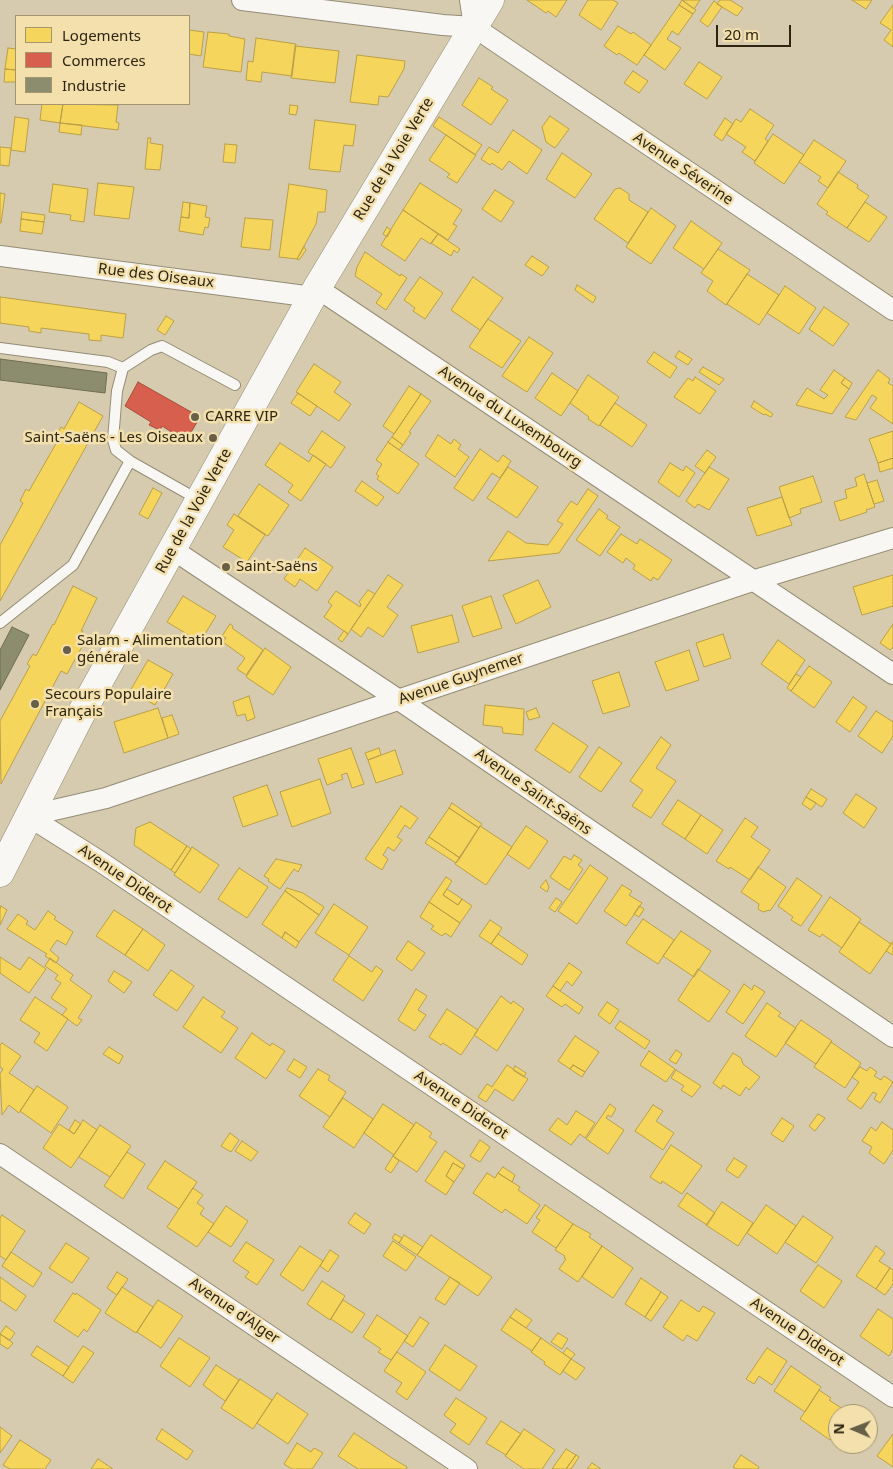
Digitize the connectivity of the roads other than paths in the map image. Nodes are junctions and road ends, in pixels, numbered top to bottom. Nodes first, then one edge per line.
1 (242, 0) edge
2 (470, 0) edge
3 (490, 0) edge
4 (474, 27) junction
5 (0, 256) edge
6 (315, 293) junction
7 (893, 310) edge
8 (0, 348) edge
9 (123, 368) junction
10 (235, 386) dead end
11 (130, 461) junction
12 (200, 500) junction
13 (893, 538) edge
14 (172, 549) junction
15 (755, 580) junction
16 (0, 622) edge
17 (893, 674) edge
18 (398, 700) junction
19 (28, 816) junction
20 (0, 873) edge
21 (893, 1037) edge
22 (0, 1154) edge
23 (893, 1397) edge
24 (468, 1469) edge

1 - 4 street
2 - 4 street
3 - 4 street, Rue de la Voie Verte
4 - 6 street, Rue de la Voie Verte
4 - 7 street, Avenue Séverine
5 - 6 street, Rue des Oiseaux
6 - 12 street, Rue de la Voie Verte
6 - 15 street, Avenue du Luxembourg
8 - 9 lane
9 - 10 lane
9 - 11 lane
11 - 12 lane
11 - 16 lane
12 - 14 street, Rue de la Voie Verte
13 - 15 street, Avenue Guynemer
14 - 18 street, Avenue Saint-Saëns
14 - 19 street, Rue de la Voie Verte
15 - 17 street, Avenue du Luxembourg
15 - 18 street, Avenue Guynemer
18 - 19 street, Avenue Guynemer
18 - 21 street, Avenue Saint-Saëns
19 - 20 street, Rue de la Voie Verte
19 - 23 street, Avenue Diderot
22 - 24 street, Avenue d'Alger

